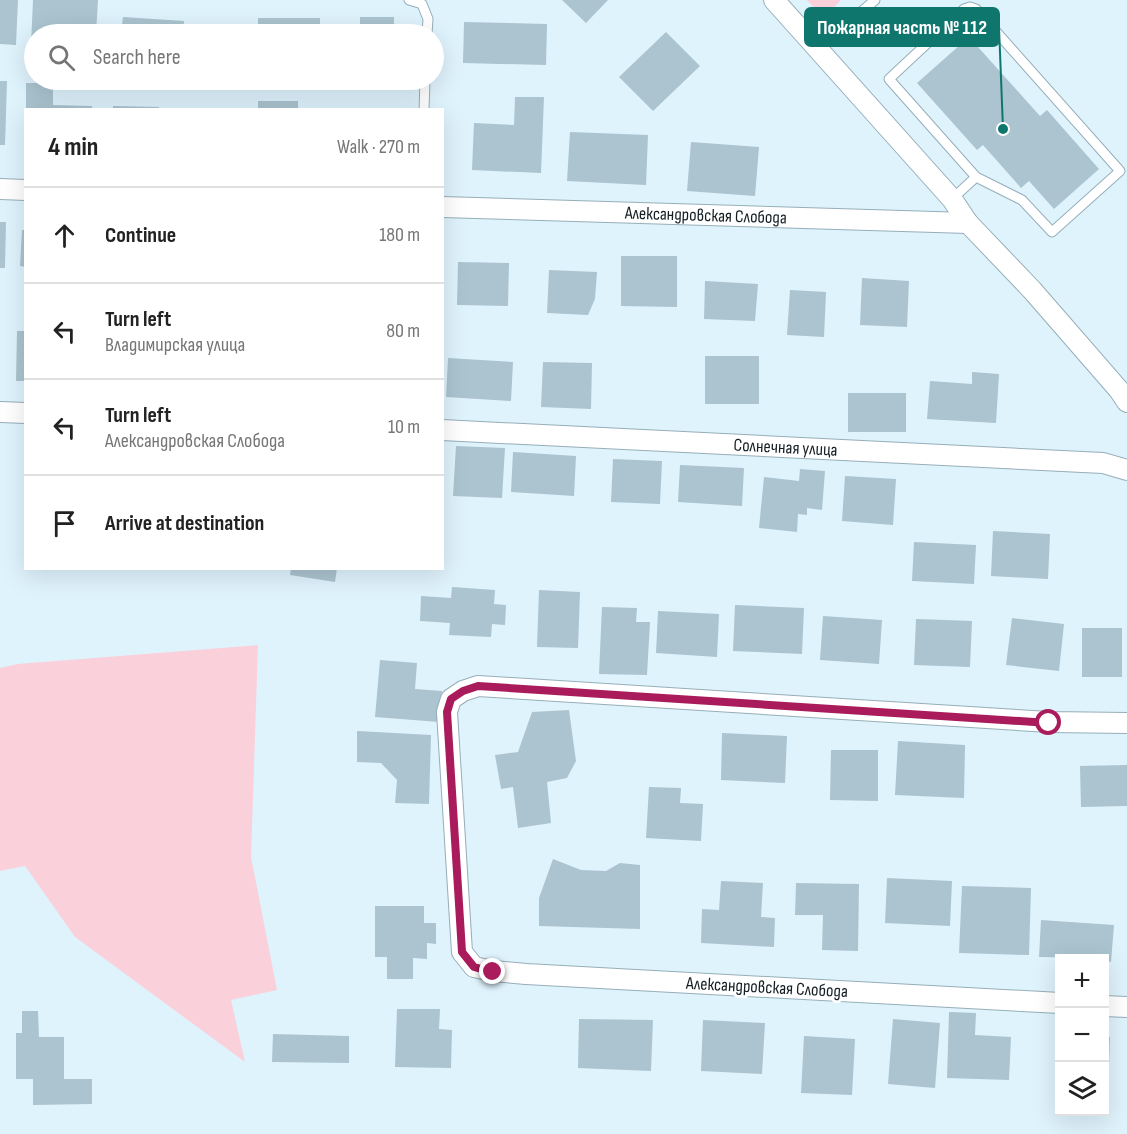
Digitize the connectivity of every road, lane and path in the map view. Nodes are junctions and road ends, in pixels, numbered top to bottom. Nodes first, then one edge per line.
1 (409, 0) edge
2 (774, 0) edge
3 (875, 0) edge
4 (428, 24) edge
5 (818, 49) junction
6 (425, 90) edge
7 (424, 108) edge
8 (976, 177) junction
9 (0, 189) edge
10 (24, 190) edge
11 (952, 199) junction
12 (444, 207) edge
13 (968, 223) junction
14 (1127, 402) edge
15 (0, 412) edge
16 (24, 413) edge
17 (444, 430) edge
18 (1127, 470) edge
19 (1127, 723) edge
20 (1055, 1003) edge
21 (1109, 1006) edge
22 (1127, 1007) edge

1 - 4 lane
2 - 5 street
3 - 5 lane
5 - 11 street
6 - 7 lane
8 - 8 lane
8 - 11 lane
9 - 10 street
11 - 13 street
12 - 13 street, Александровская Слобода
13 - 14 street
15 - 16 street
17 - 18 street, Солнечная улица
19 - 20 street, Александровская Слобода
21 - 22 street

